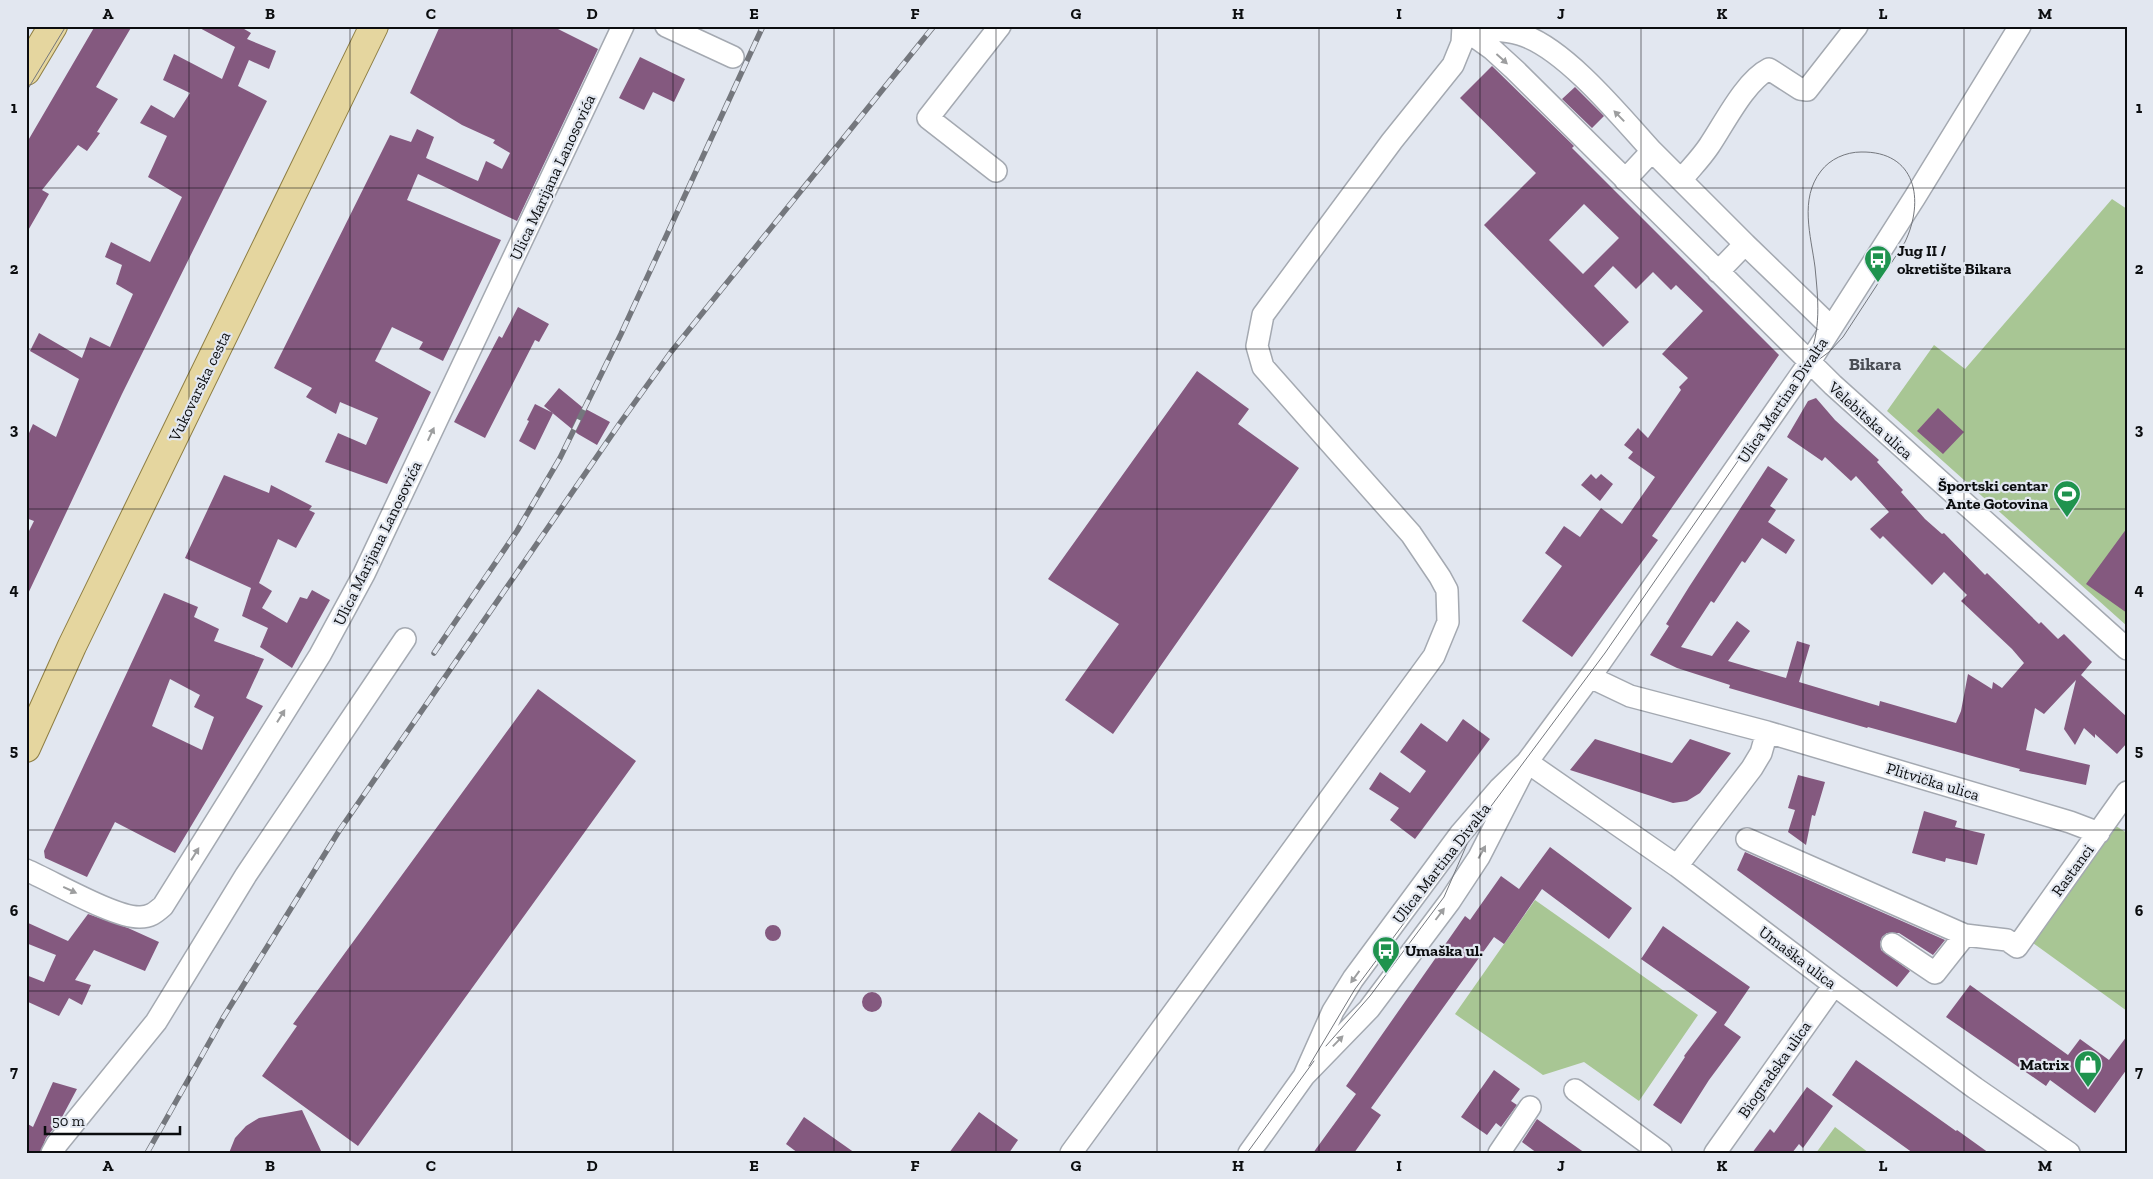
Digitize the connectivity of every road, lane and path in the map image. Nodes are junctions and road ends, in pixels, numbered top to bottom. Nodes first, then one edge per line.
1 (53, 26) edge
2 (374, 26) edge
3 (623, 26) edge
4 (666, 26) edge
5 (1000, 26) edge
6 (1857, 26) edge
7 (2020, 26) edge
8 (1464, 28) edge
9 (732, 57) dead end
10 (26, 71) edge
11 (1652, 151) junction
12 (996, 171) dead end
13 (1682, 179) junction
14 (1625, 180) junction
15 (1745, 244) junction
16 (1718, 272) junction
17 (1831, 327) junction
18 (1809, 363) junction
19 (405, 639) dead end
20 (2127, 649) edge
21 (1590, 677) junction
22 (1767, 732) junction
23 (26, 748) edge
24 (1527, 762) junction
25 (2127, 792) edge
26 (2099, 833) junction
27 (1747, 839) dead end
28 (1678, 866) junction
29 (26, 870) edge
30 (1965, 935) junction
31 (1892, 944) dead end
32 (1834, 985) junction
33 (1304, 1076) junction
34 (1575, 1090) dead end
35 (1530, 1107) dead end
36 (52, 1153) edge
37 (1071, 1153) edge
38 (1249, 1153) edge
39 (1499, 1153) edge
40 (1661, 1153) edge
41 (1715, 1153) edge
42 (2069, 1153) edge

1 - 10 main road
2 - 23 main road, Vukovarska cesta
29 -> 3 street, Ulica Marijana Lanosovića
4 - 9 street
5 - 12 street
6 - 13 street
7 - 17 street, Ulica Martina Divalta
11 -> 8 street
8 -> 14 street, Velebitska ulica
8 - 37 street
11 - 13 street
11 - 14 street
13 - 15 street
14 - 16 street, Velebitska ulica
15 - 16 street
15 - 17 street
16 - 18 street, Velebitska ulica
17 - 18 street, Ulica Martina Divalta
18 - 20 street, Velebitska ulica
18 - 21 street, Ulica Martina Divalta
19 - 36 street
21 - 22 street, Plitvička ulica
21 - 24 street, Ulica Martina Divalta
22 - 26 street, Plitvička ulica
22 - 28 street
24 - 28 street, Umaška ulica
33 -> 24 street, Ulica Martina Divalta
24 -> 33 street, Ulica Martina Divalta
25 - 26 street, Rastanci
26 - 30 street, Rastanci
27 - 30 street
28 - 32 street, Umaška ulica
30 - 31 street
32 - 41 street, Biogradska ulica
32 - 42 street, Umaška ulica
33 - 38 street, Ulica Martina Divalta
34 - 40 street
35 - 39 street

